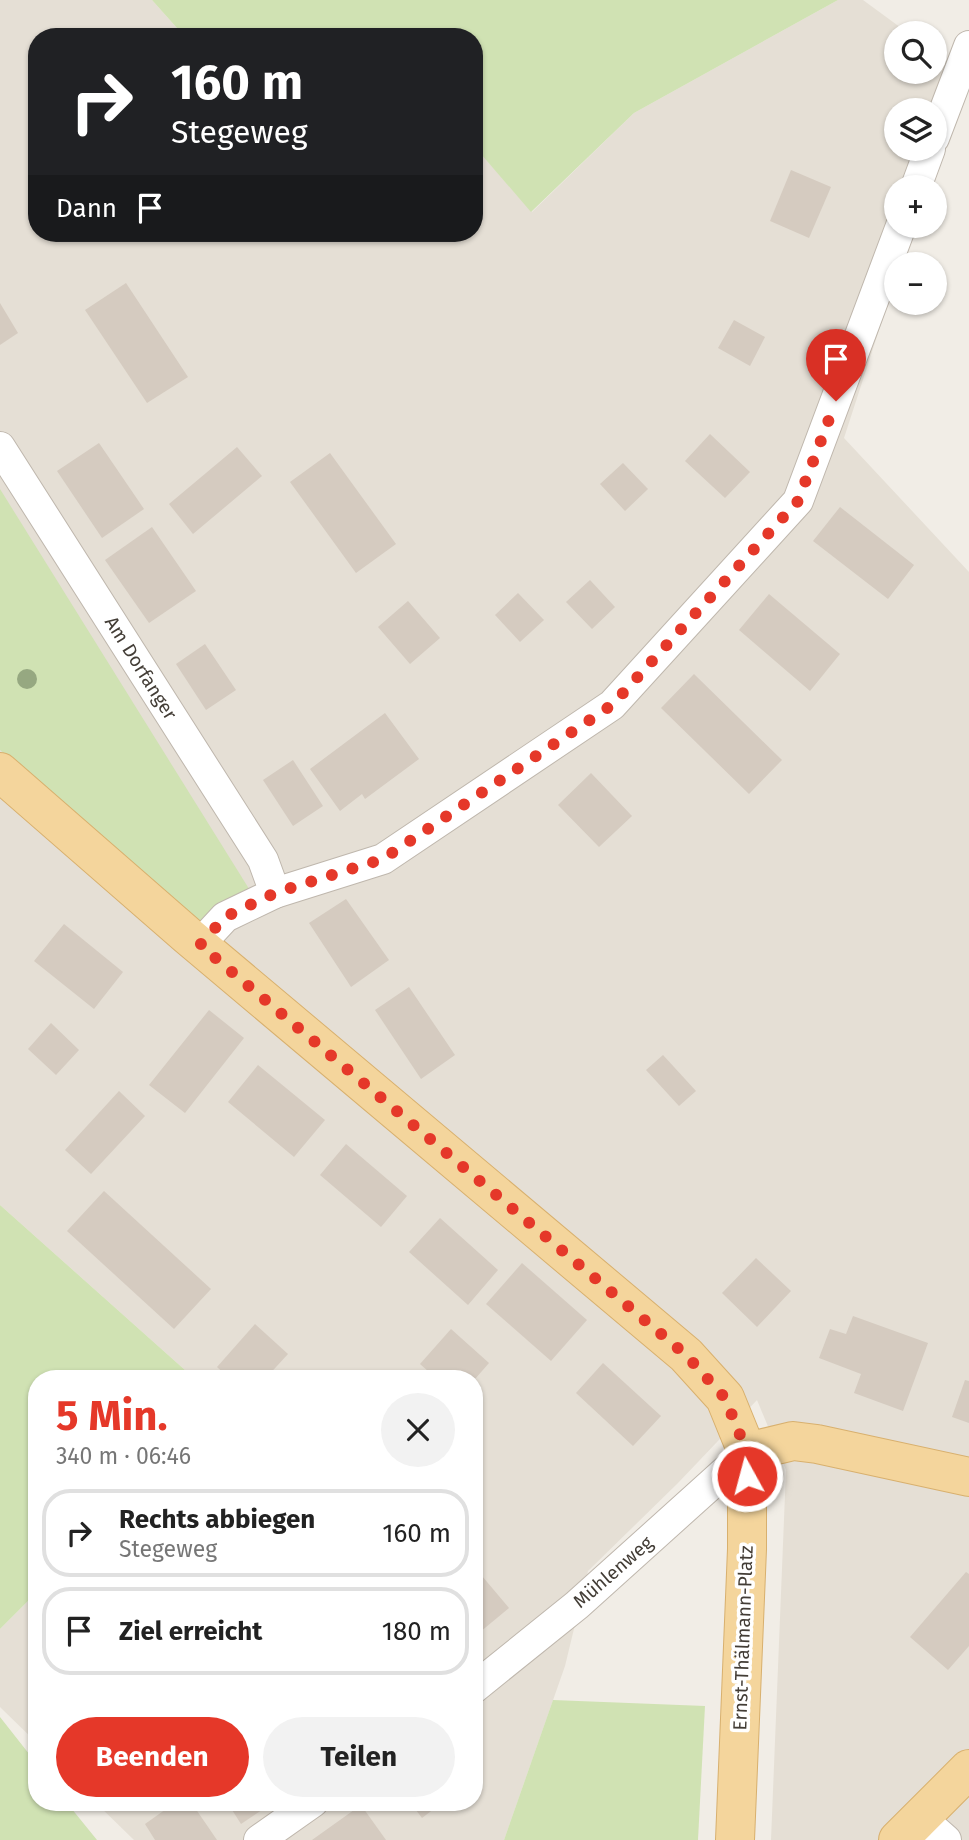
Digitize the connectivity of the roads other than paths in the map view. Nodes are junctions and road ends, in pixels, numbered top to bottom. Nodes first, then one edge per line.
1 (969, 46) edge
2 (947, 104) edge
3 (897, 238) edge
4 (0, 447) edge
5 (0, 772) edge
6 (275, 893) junction
7 (200, 945) junction
8 (747, 1452) junction
9 (969, 1477) edge
10 (483, 1681) edge
11 (969, 1769) edge
12 (300, 1811) edge
13 (921, 1832) edge
14 (259, 1840) edge
15 (736, 1840) edge

1 - 2 street
3 - 6 street
4 - 6 street, Am Dorfanger
5 - 7 main road
6 - 7 street
7 - 8 main road
8 - 9 main road
8 - 10 street, Mühlenweg
8 - 15 main road, Ernst-Thälmann-Platz
11 - 13 main road
12 - 14 street

